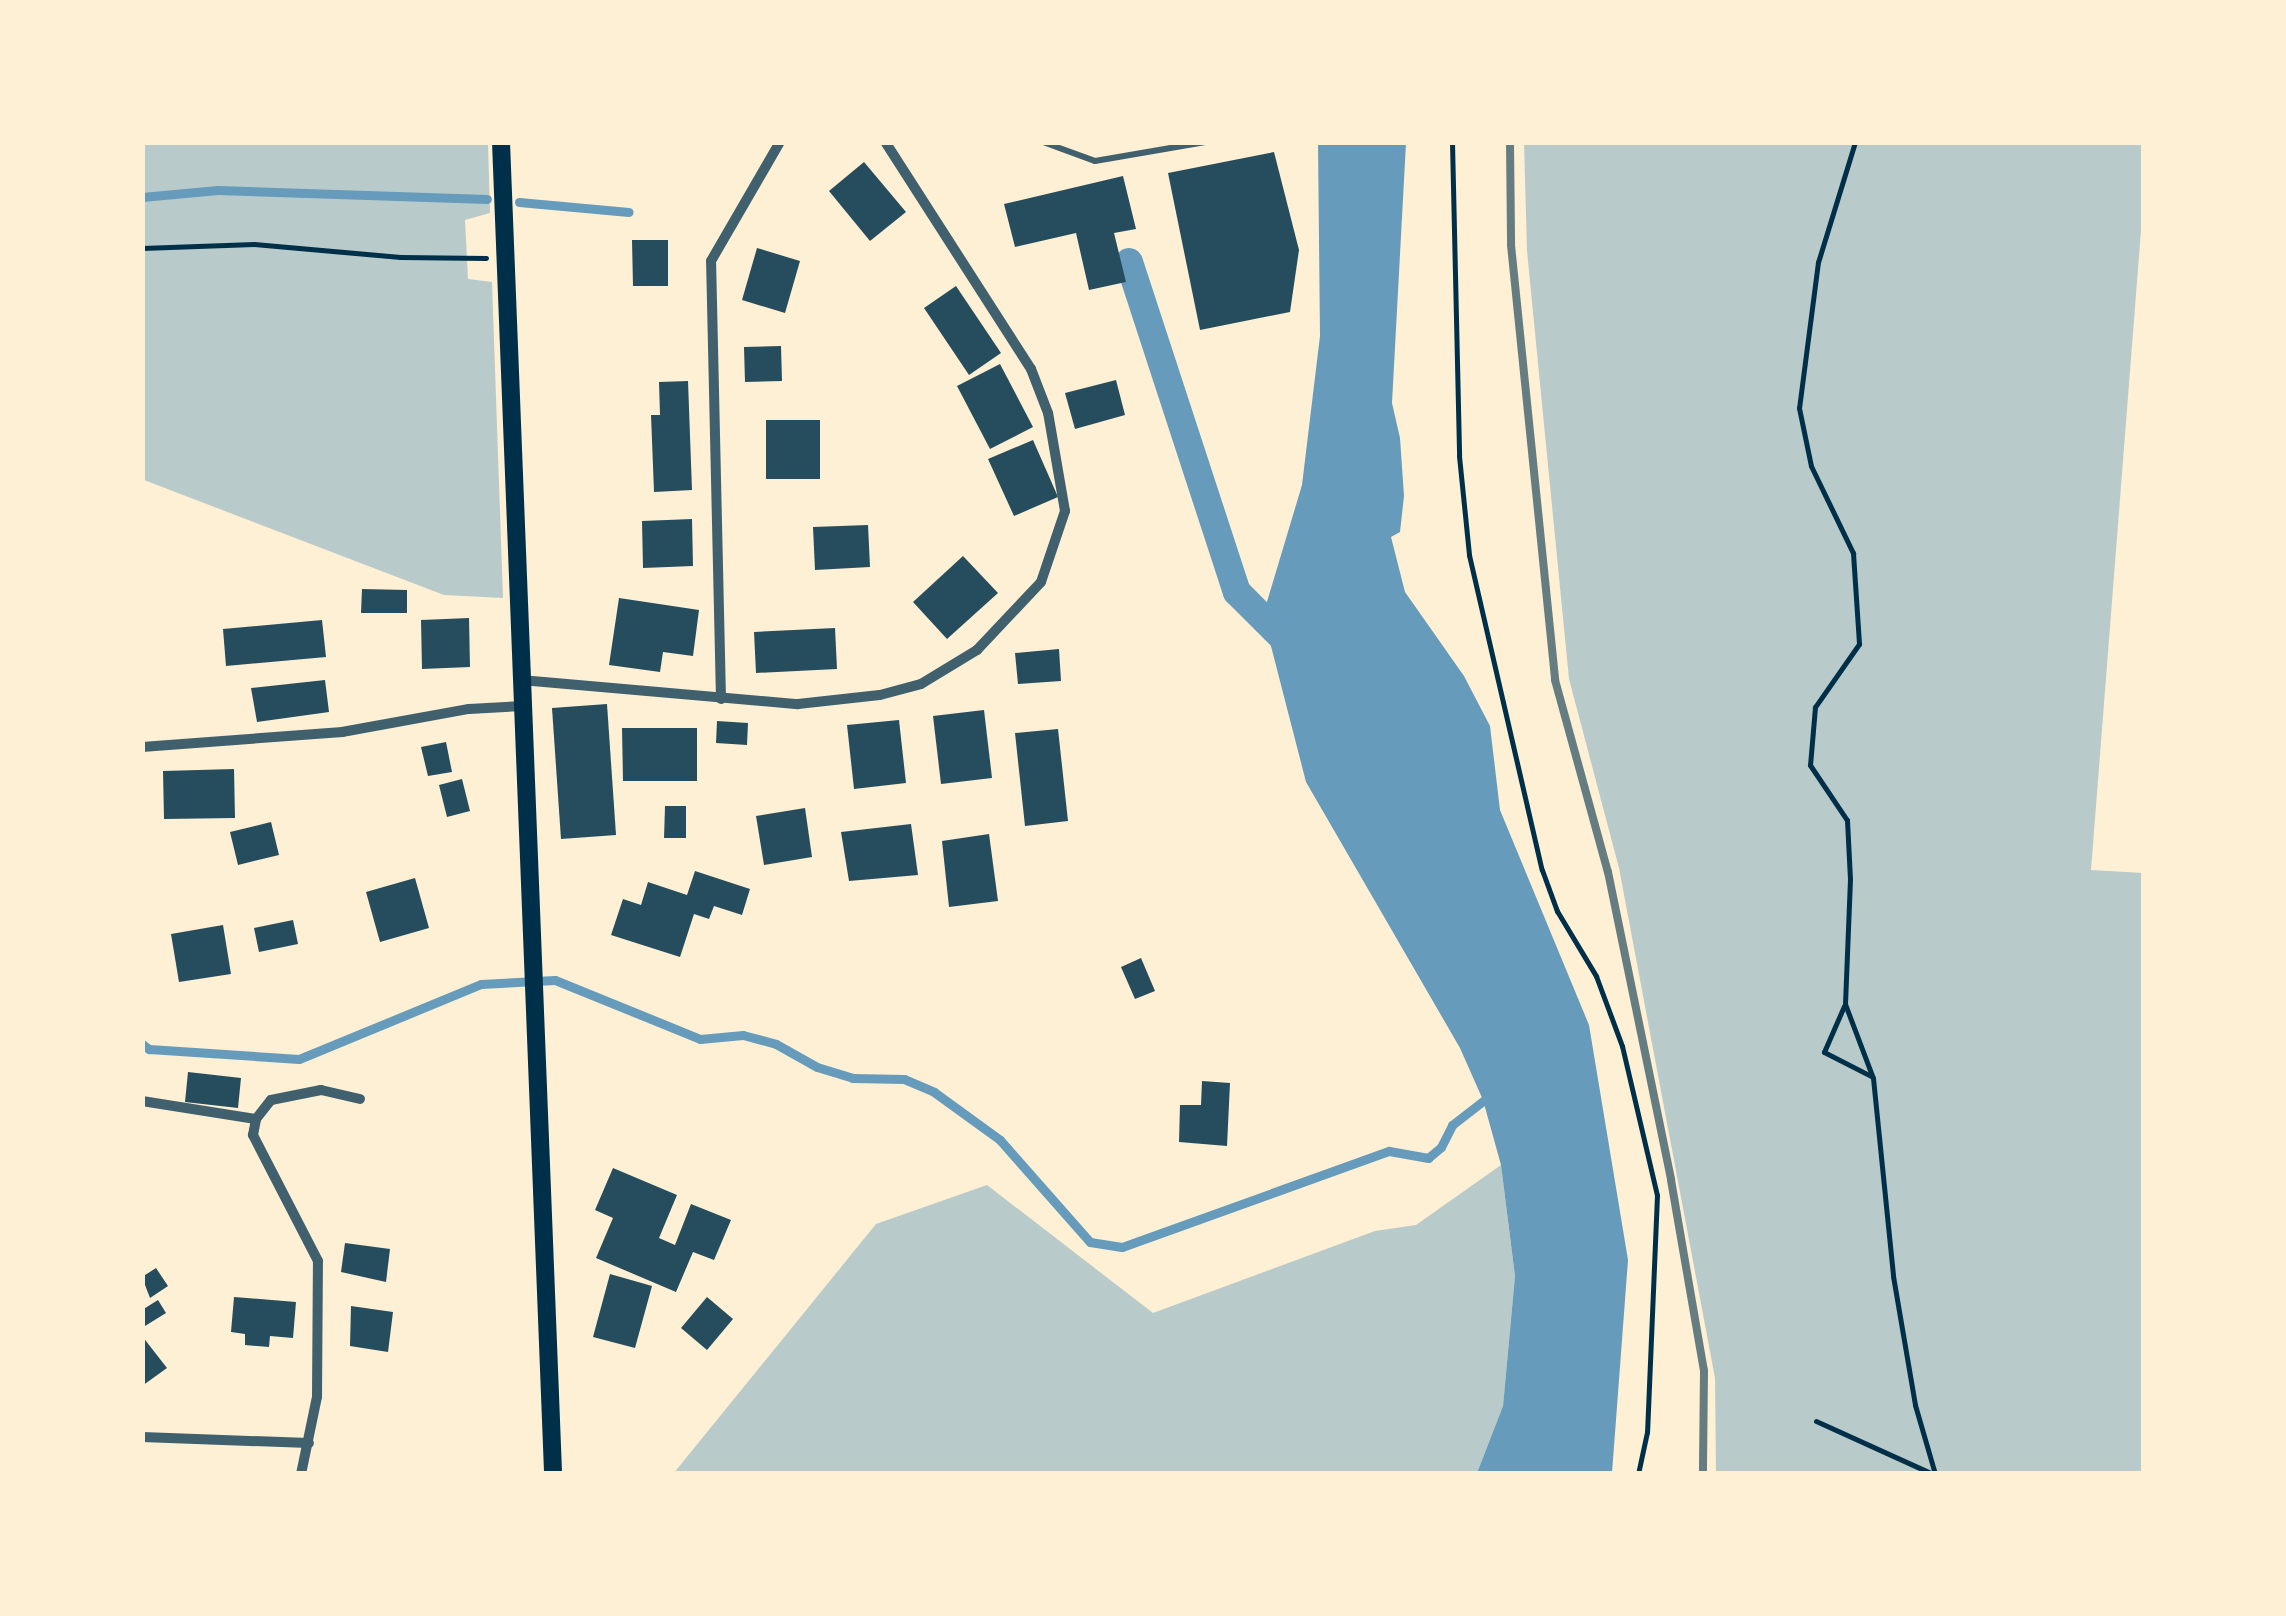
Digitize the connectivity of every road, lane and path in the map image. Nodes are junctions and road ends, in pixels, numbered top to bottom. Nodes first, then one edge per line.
1 (501, 142) edge
2 (780, 142) edge
3 (885, 142) edge
4 (1043, 142) edge
5 (1205, 142) edge
6 (1452, 142) edge
7 (1855, 142) edge
8 (142, 248) edge
9 (504, 258) junction
10 (520, 680) junction
11 (721, 699) junction
12 (522, 706) junction
13 (142, 748) edge
14 (1845, 1004) junction
15 (1874, 1078) junction
16 (360, 1099) dead end
17 (142, 1101) edge
18 (256, 1120) junction
19 (1816, 1421) dead end
20 (142, 1437) edge
21 (310, 1443) junction
22 (301, 1474) edge
23 (553, 1474) edge
24 (1638, 1474) edge
25 (1934, 1474) edge

1 - 9 main road
2 - 11 street
3 - 11 street
4 - 5 lane
6 - 24 path
7 - 14 path
8 - 9 path
9 - 10 main road
10 - 11 street
10 - 12 main road
12 - 13 street
12 - 23 main road
14 - 15 path
14 - 15 path
15 - 25 path
16 - 18 street
17 - 18 street
18 - 21 street
19 - 25 path
20 - 21 street
21 - 22 street

